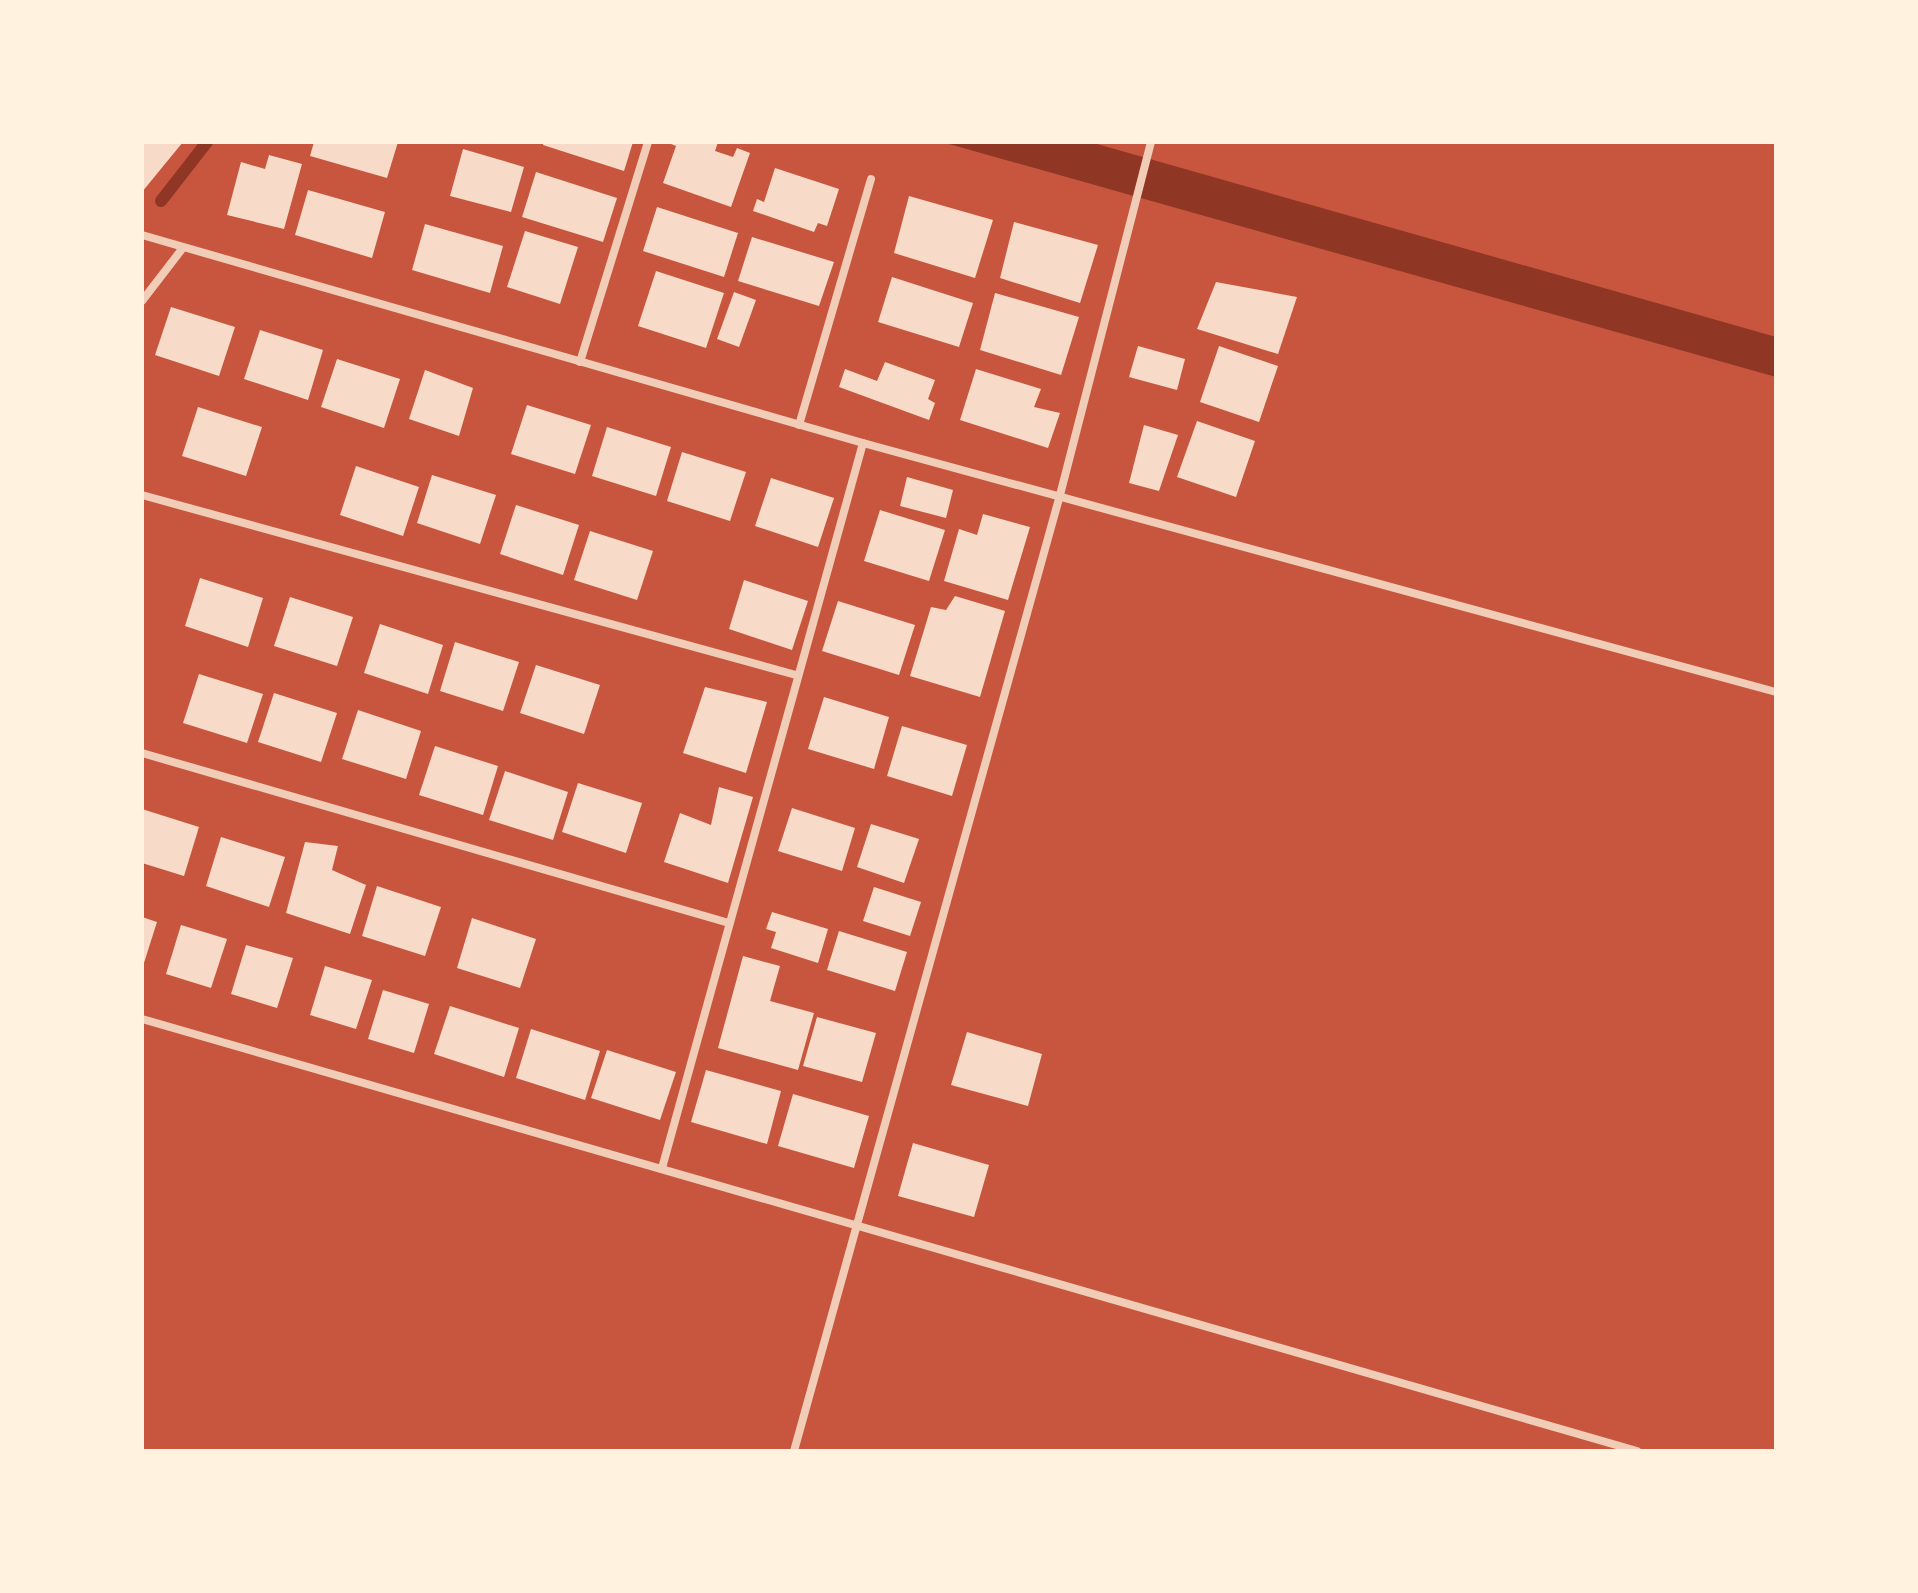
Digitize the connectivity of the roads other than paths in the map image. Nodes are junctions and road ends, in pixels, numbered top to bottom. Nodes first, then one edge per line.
1 (648, 142) edge
2 (1150, 145) edge
3 (871, 179) dead end
4 (142, 235) edge
5 (182, 249) junction
6 (142, 301) edge
7 (580, 362) junction
8 (799, 425) junction
9 (863, 443) junction
10 (142, 495) edge
11 (1060, 495) junction
12 (796, 675) junction
13 (1776, 692) edge
14 (142, 753) edge
15 (729, 923) junction
16 (142, 1019) edge
17 (662, 1168) junction
18 (859, 1225) junction
19 (794, 1451) edge
20 (1637, 1451) edge

1 - 7 street
2 - 11 street
3 - 8 street
4 - 5 street
5 - 6 street
5 - 7 street
7 - 8 street
8 - 9 street
9 - 11 street
9 - 12 street
10 - 12 street
11 - 13 street
11 - 18 street
12 - 15 street
14 - 15 street
15 - 17 street
16 - 17 street
17 - 18 street
18 - 19 street
18 - 20 street

